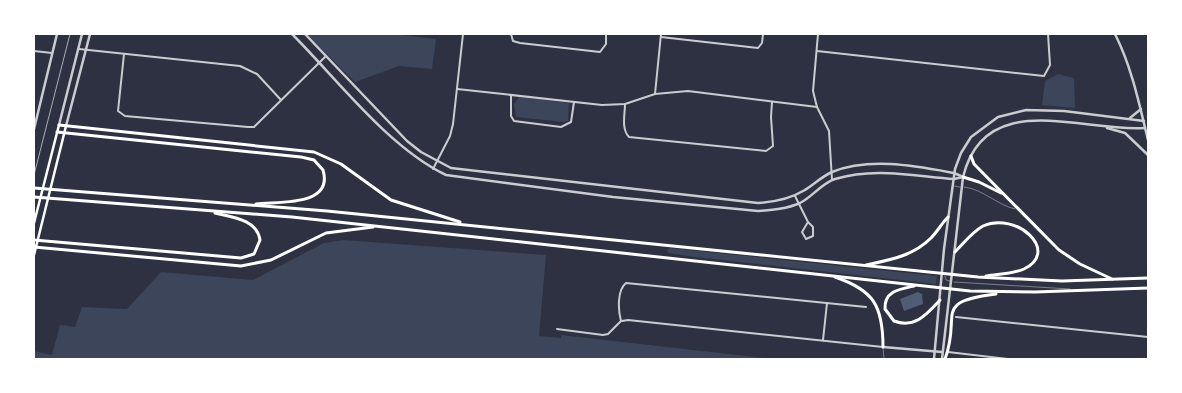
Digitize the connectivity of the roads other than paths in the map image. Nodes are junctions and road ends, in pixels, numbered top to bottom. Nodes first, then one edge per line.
1 (57, 34) edge
2 (82, 34) edge
3 (90, 34) edge
4 (292, 34) edge
5 (305, 34) edge
6 (463, 34) edge
7 (511, 34) edge
8 (606, 34) edge
9 (763, 34) edge
10 (818, 34) edge
11 (1048, 34) edge
12 (1115, 34) edge
13 (661, 35) edge
14 (78, 49) junction
15 (86, 50) junction
16 (34, 51) edge
17 (816, 51) junction
18 (52, 53) junction
19 (124, 54) junction
20 (326, 56) junction
21 (320, 62) junction
22 (457, 89) junction
23 (655, 94) junction
24 (511, 95) junction
25 (281, 100) junction
26 (574, 102) junction
27 (772, 102) junction
28 (625, 104) junction
29 (817, 107) junction
30 (1141, 108) junction
31 (1128, 119) junction
32 (1144, 121) junction
33 (58, 125) junction
34 (66, 126) junction
35 (1101, 126) junction
36 (1145, 128) junction
37 (34, 129) edge
38 (57, 132) junction
39 (65, 134) junction
40 (1148, 140) edge
41 (1148, 155) edge
42 (971, 156) junction
43 (437, 161) junction
44 (433, 169) junction
45 (830, 173) junction
46 (954, 173) junction
47 (962, 177) junction
48 (954, 179) junction
49 (832, 180) junction
50 (953, 186) junction
51 (961, 187) junction
52 (34, 188) edge
53 (1004, 195) junction
54 (795, 196) junction
55 (34, 197) edge
56 (799, 203) junction
57 (247, 205) junction
58 (1019, 210) junction
59 (210, 211) junction
60 (948, 217) junction
61 (808, 222) junction
62 (34, 223) edge
63 (468, 224) junction
64 (381, 226) junction
65 (36, 240) edge
66 (35, 247) edge
67 (955, 252) junction
68 (34, 255) edge
69 (862, 266) junction
70 (942, 270) junction
71 (829, 275) junction
72 (978, 277) junction
73 (1148, 278) edge
74 (1112, 280) junction
75 (950, 281) junction
76 (917, 286) junction
77 (1148, 288) edge
78 (1082, 291) junction
79 (1006, 292) junction
80 (940, 300) junction
81 (827, 304) junction
82 (866, 307) dead end
83 (956, 317) dead end
84 (621, 321) junction
85 (557, 329) dead end
86 (1148, 337) edge
87 (823, 340) junction
88 (883, 347) junction
89 (935, 352) junction
90 (942, 352) junction
91 (948, 352) junction
92 (884, 359) edge
93 (934, 359) edge
94 (944, 359) edge
95 (1008, 359) edge

1 - 18 street
2 - 14 street
3 - 15 street
4 - 21 street
5 - 20 street
6 - 22 street
7 - 8 street
9 - 13 street
10 - 17 street
11 - 17 street
12 - 30 street
13 - 23 street
14 - 15 street
14 - 33 street
15 - 19 street
15 - 34 street
16 - 18 street
17 - 29 street
18 - 37 street
19 - 25 street
19 - 25 street
20 - 21 street
20 - 43 street
21 - 25 street
21 - 44 street
22 - 24 street
22 - 43 street
23 - 27 street
23 - 28 street
24 - 26 street
24 - 26 street
26 - 28 street
27 - 28 street
27 - 29 street
29 - 45 street
30 - 31 street
30 - 32 street
31 - 32 street
31 - 46 street
32 - 36 street
33 - 34 highway
33 - 38 main road
34 - 39 main road
34 - 63 highway
35 - 36 street
35 - 41 street
35 - 42 street
36 - 40 street
38 - 39 highway
38 - 62 main road
39 - 57 highway
39 - 65 main road
42 - 47 street
42 - 53 highway
43 - 44 street
43 - 54 street
44 - 56 street
45 - 46 street
45 - 49 street
45 - 54 street
46 - 47 street
46 - 48 street
47 - 48 street
47 - 51 street
47 - 53 highway
48 - 49 street
48 - 50 street
49 - 56 street
50 - 51 lane
50 - 60 street
51 - 58 lane
51 - 67 street
52 - 57 highway
53 - 58 highway
54 - 56 street
55 - 59 highway
56 - 61 street
57 - 63 highway
58 - 74 highway
59 - 64 highway
59 - 65 highway
60 - 69 highway
60 - 70 street
61 - 61 street
63 - 69 highway
64 - 66 highway
64 - 71 highway
65 - 66 main road
66 - 68 main road
67 - 72 highway
67 - 75 street
69 - 72 highway
70 - 75 lane
70 - 80 street
71 - 76 highway
71 - 88 highway
72 - 74 highway
73 - 74 highway
75 - 78 lane
75 - 90 street
76 - 79 highway
76 - 80 highway
77 - 78 highway
78 - 79 highway
79 - 91 highway
80 - 89 street
81 - 82 street
81 - 84 street
81 - 87 street
83 - 86 street
84 - 85 street
84 - 87 street
87 - 88 street
88 - 89 street
88 - 92 lane
89 - 90 street
89 - 93 street
90 - 91 street
90 - 94 street
91 - 94 highway
91 - 95 street

